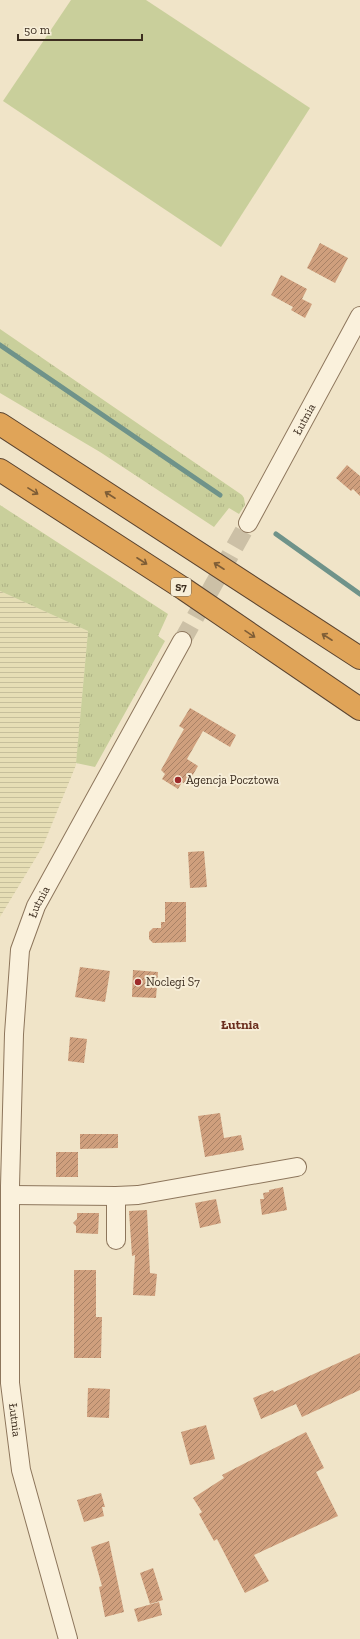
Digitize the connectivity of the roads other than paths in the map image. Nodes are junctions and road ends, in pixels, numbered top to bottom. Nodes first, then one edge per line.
1 (360, 316) edge
2 (0, 424) edge
3 (0, 470) edge
4 (248, 523) tunnel mouth
5 (182, 641) tunnel mouth
6 (360, 658) edge
7 (360, 708) edge
8 (297, 1167) dead end
9 (7, 1189) edge
10 (116, 1196) junction
11 (116, 1240) dead end
12 (68, 1639) edge

1 - 4 street, Łutnia
6 -> 2 highway
3 -> 7 highway, S7
5 - 9 street, Łutnia
8 - 10 street
9 - 10 street
9 - 12 street, Łutnia
10 - 11 street

